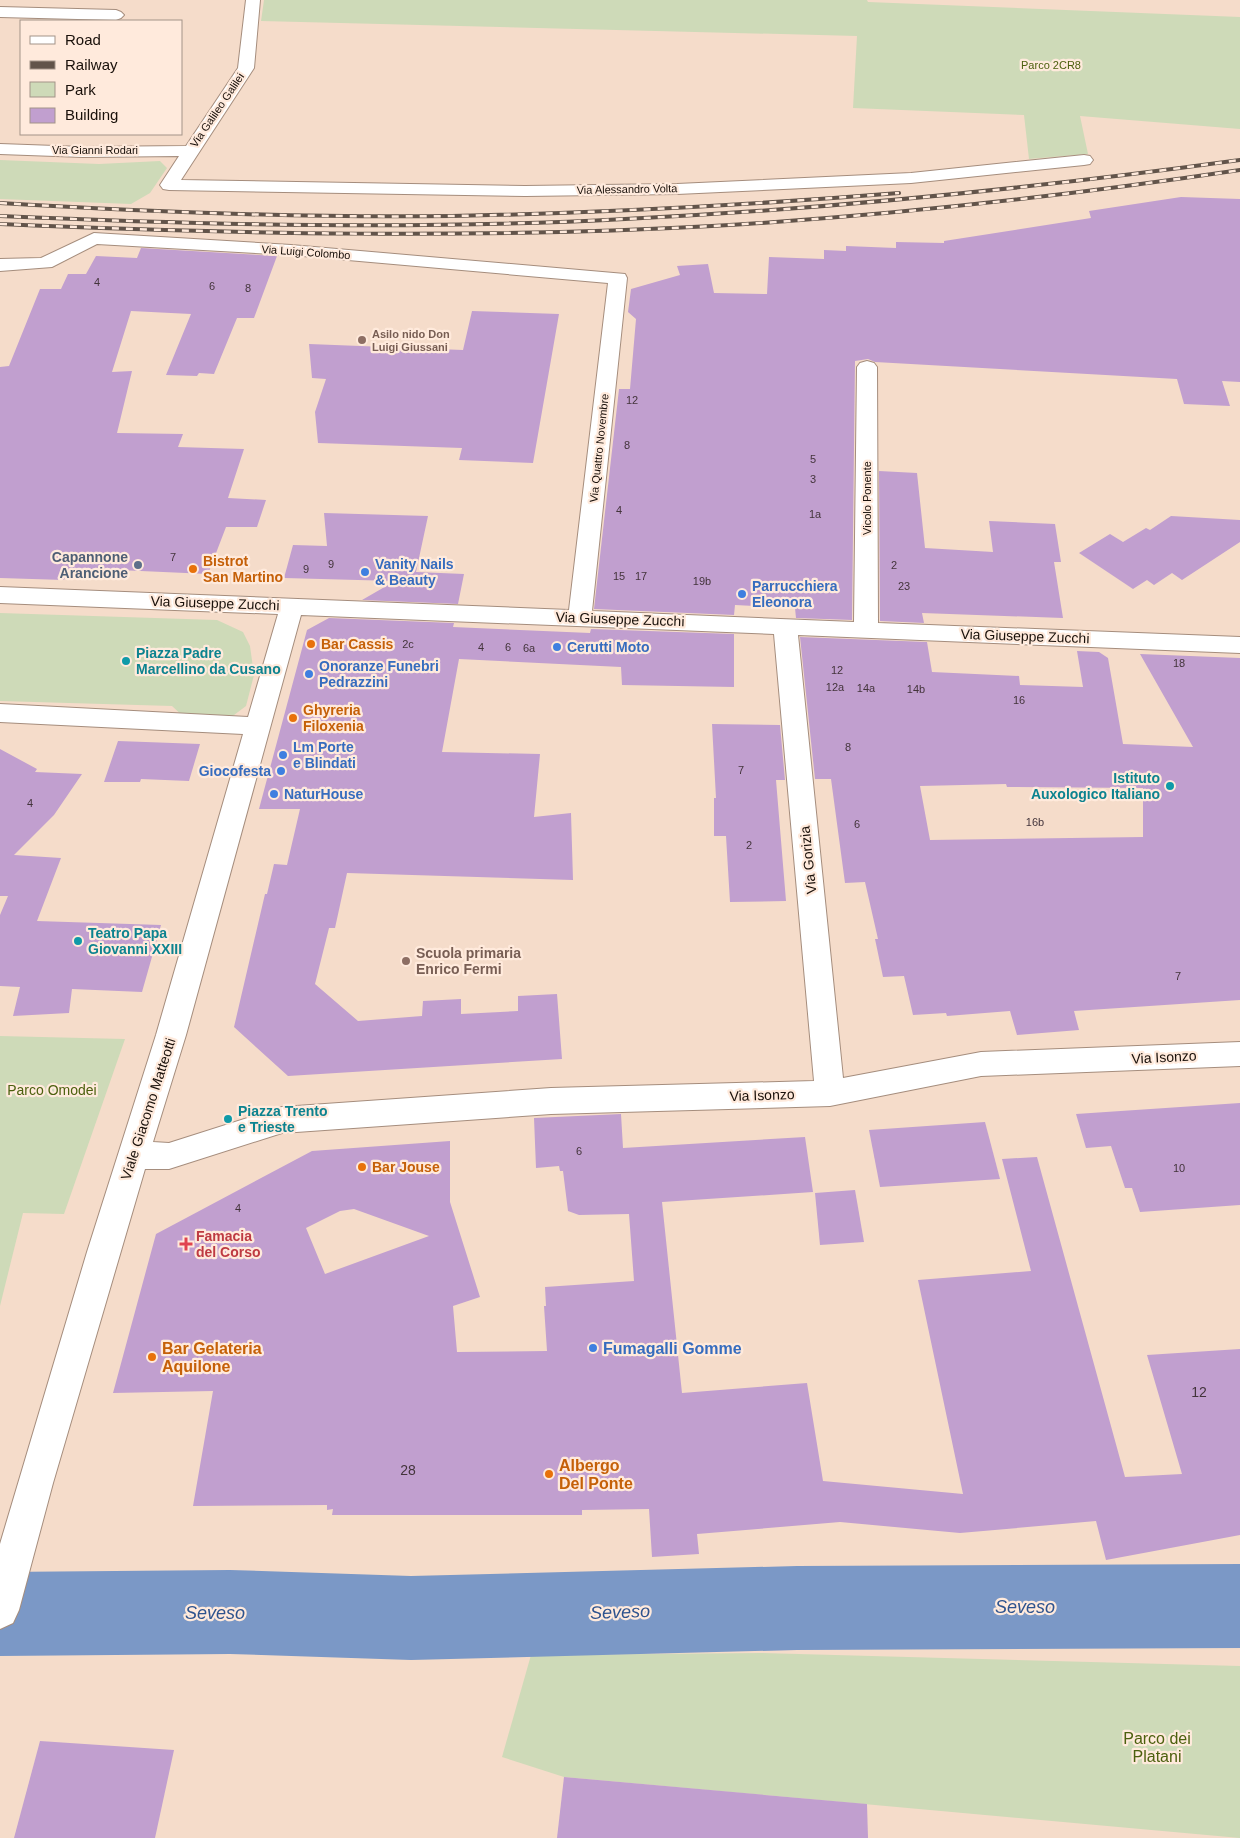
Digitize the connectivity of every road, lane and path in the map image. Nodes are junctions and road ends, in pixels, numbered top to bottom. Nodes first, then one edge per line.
1 (253, 0) edge
2 (0, 12) edge
3 (116, 16) dead end
4 (0, 149) edge
5 (190, 151) junction
6 (1084, 160) dead end
7 (169, 185) joint
8 (0, 265) edge
9 (618, 278) joint
10 (867, 367) dead end
11 (0, 595) edge
12 (292, 606) junction
13 (580, 618) junction
14 (785, 626) junction
15 (866, 630) junction
16 (1240, 645) edge
17 (0, 714) edge
18 (258, 726) junction
19 (1240, 1054) edge
20 (830, 1093) junction
21 (133, 1155) junction
22 (5, 1594) edge

1 - 5 street, Via Galileo Galilei
2 - 3 street
4 - 5 street, Via Gianni Rodari
5 - 7 street, Via Galileo Galilei
6 - 7 street, Via Alessandro Volta
8 - 9 street, Via Luigi Colombo
9 - 13 street, Via Quattro Novembre
10 - 15 street, Vicolo Ponente
11 - 12 street, Via Giuseppe Zucchi
12 - 13 street, Via Giuseppe Zucchi
12 - 18 street, Viale Giacomo Matteotti
13 - 14 street, Via Giuseppe Zucchi
14 - 15 street, Via Giuseppe Zucchi
14 - 20 street, Via Gorizia
15 - 16 street, Via Giuseppe Zucchi
17 - 18 street
18 - 21 street, Viale Giacomo Matteotti
19 - 20 street, Via Isonzo
20 - 21 street, Via Isonzo
21 - 22 street, Viale Giacomo Matteotti

